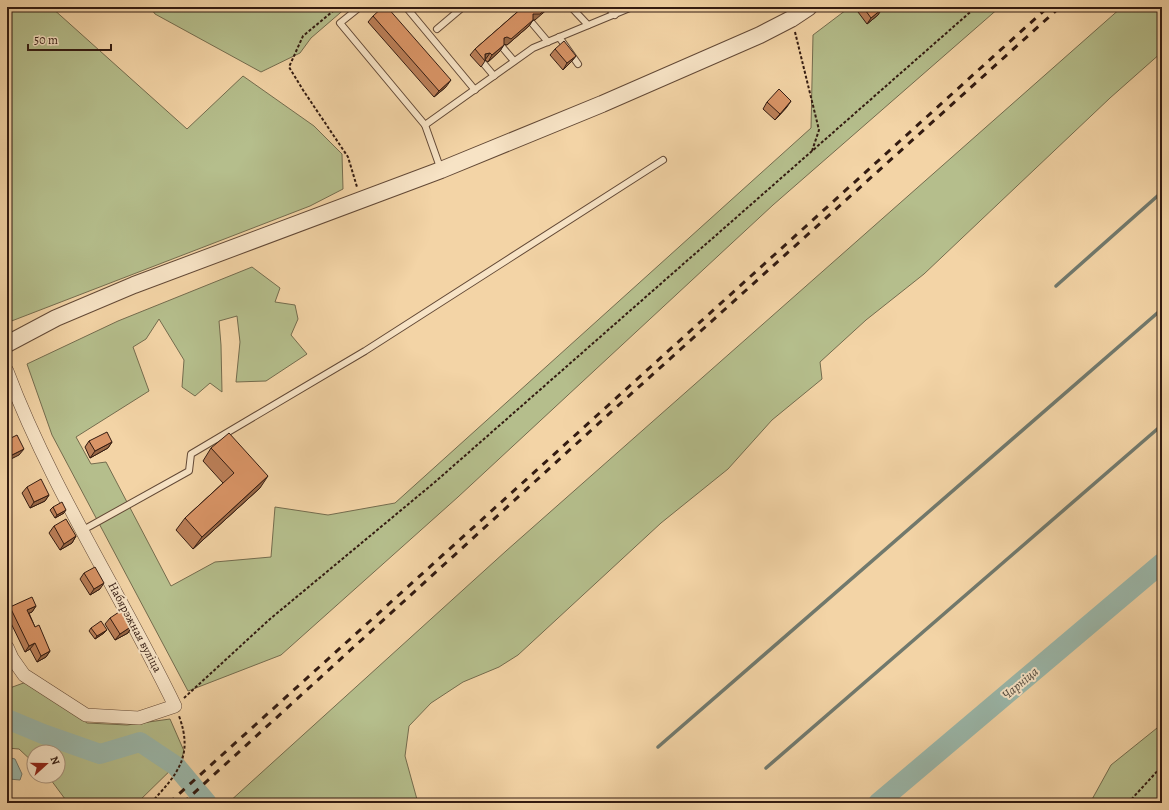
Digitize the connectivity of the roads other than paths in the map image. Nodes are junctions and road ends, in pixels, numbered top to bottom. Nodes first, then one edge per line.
1 (360, 7) edge
2 (406, 7) edge
3 (463, 7) edge
4 (572, 7) edge
5 (608, 7) edge
6 (632, 7) edge
7 (809, 7) edge
8 (615, 15) junction
9 (532, 23) edge
10 (588, 26) junction
11 (437, 29) dead end
12 (559, 37) junction
13 (548, 42) junction
14 (503, 48) edge
15 (514, 61) junction
16 (484, 64) edge
17 (578, 64) dead end
18 (494, 76) junction
19 (475, 90) junction
20 (425, 126) junction
21 (663, 160) dead end
22 (441, 170) junction
23 (7, 344) edge
24 (7, 371) edge
25 (82, 530) junction
26 (7, 647) edge

1 - 20 lane
2 - 19 lane
3 - 11 lane
4 - 10 lane
5 - 8 lane
6 - 8 lane
7 - 22 street
8 - 10 lane
9 - 13 lane
10 - 12 lane
12 - 13 lane
12 - 17 lane
13 - 15 lane
14 - 15 lane
15 - 18 lane
16 - 18 lane
18 - 19 lane
19 - 20 lane
20 - 22 lane
21 - 25 lane
22 - 23 street
24 - 25 street, Набярэжная вуліца
25 - 26 street, Набярэжная вуліца

